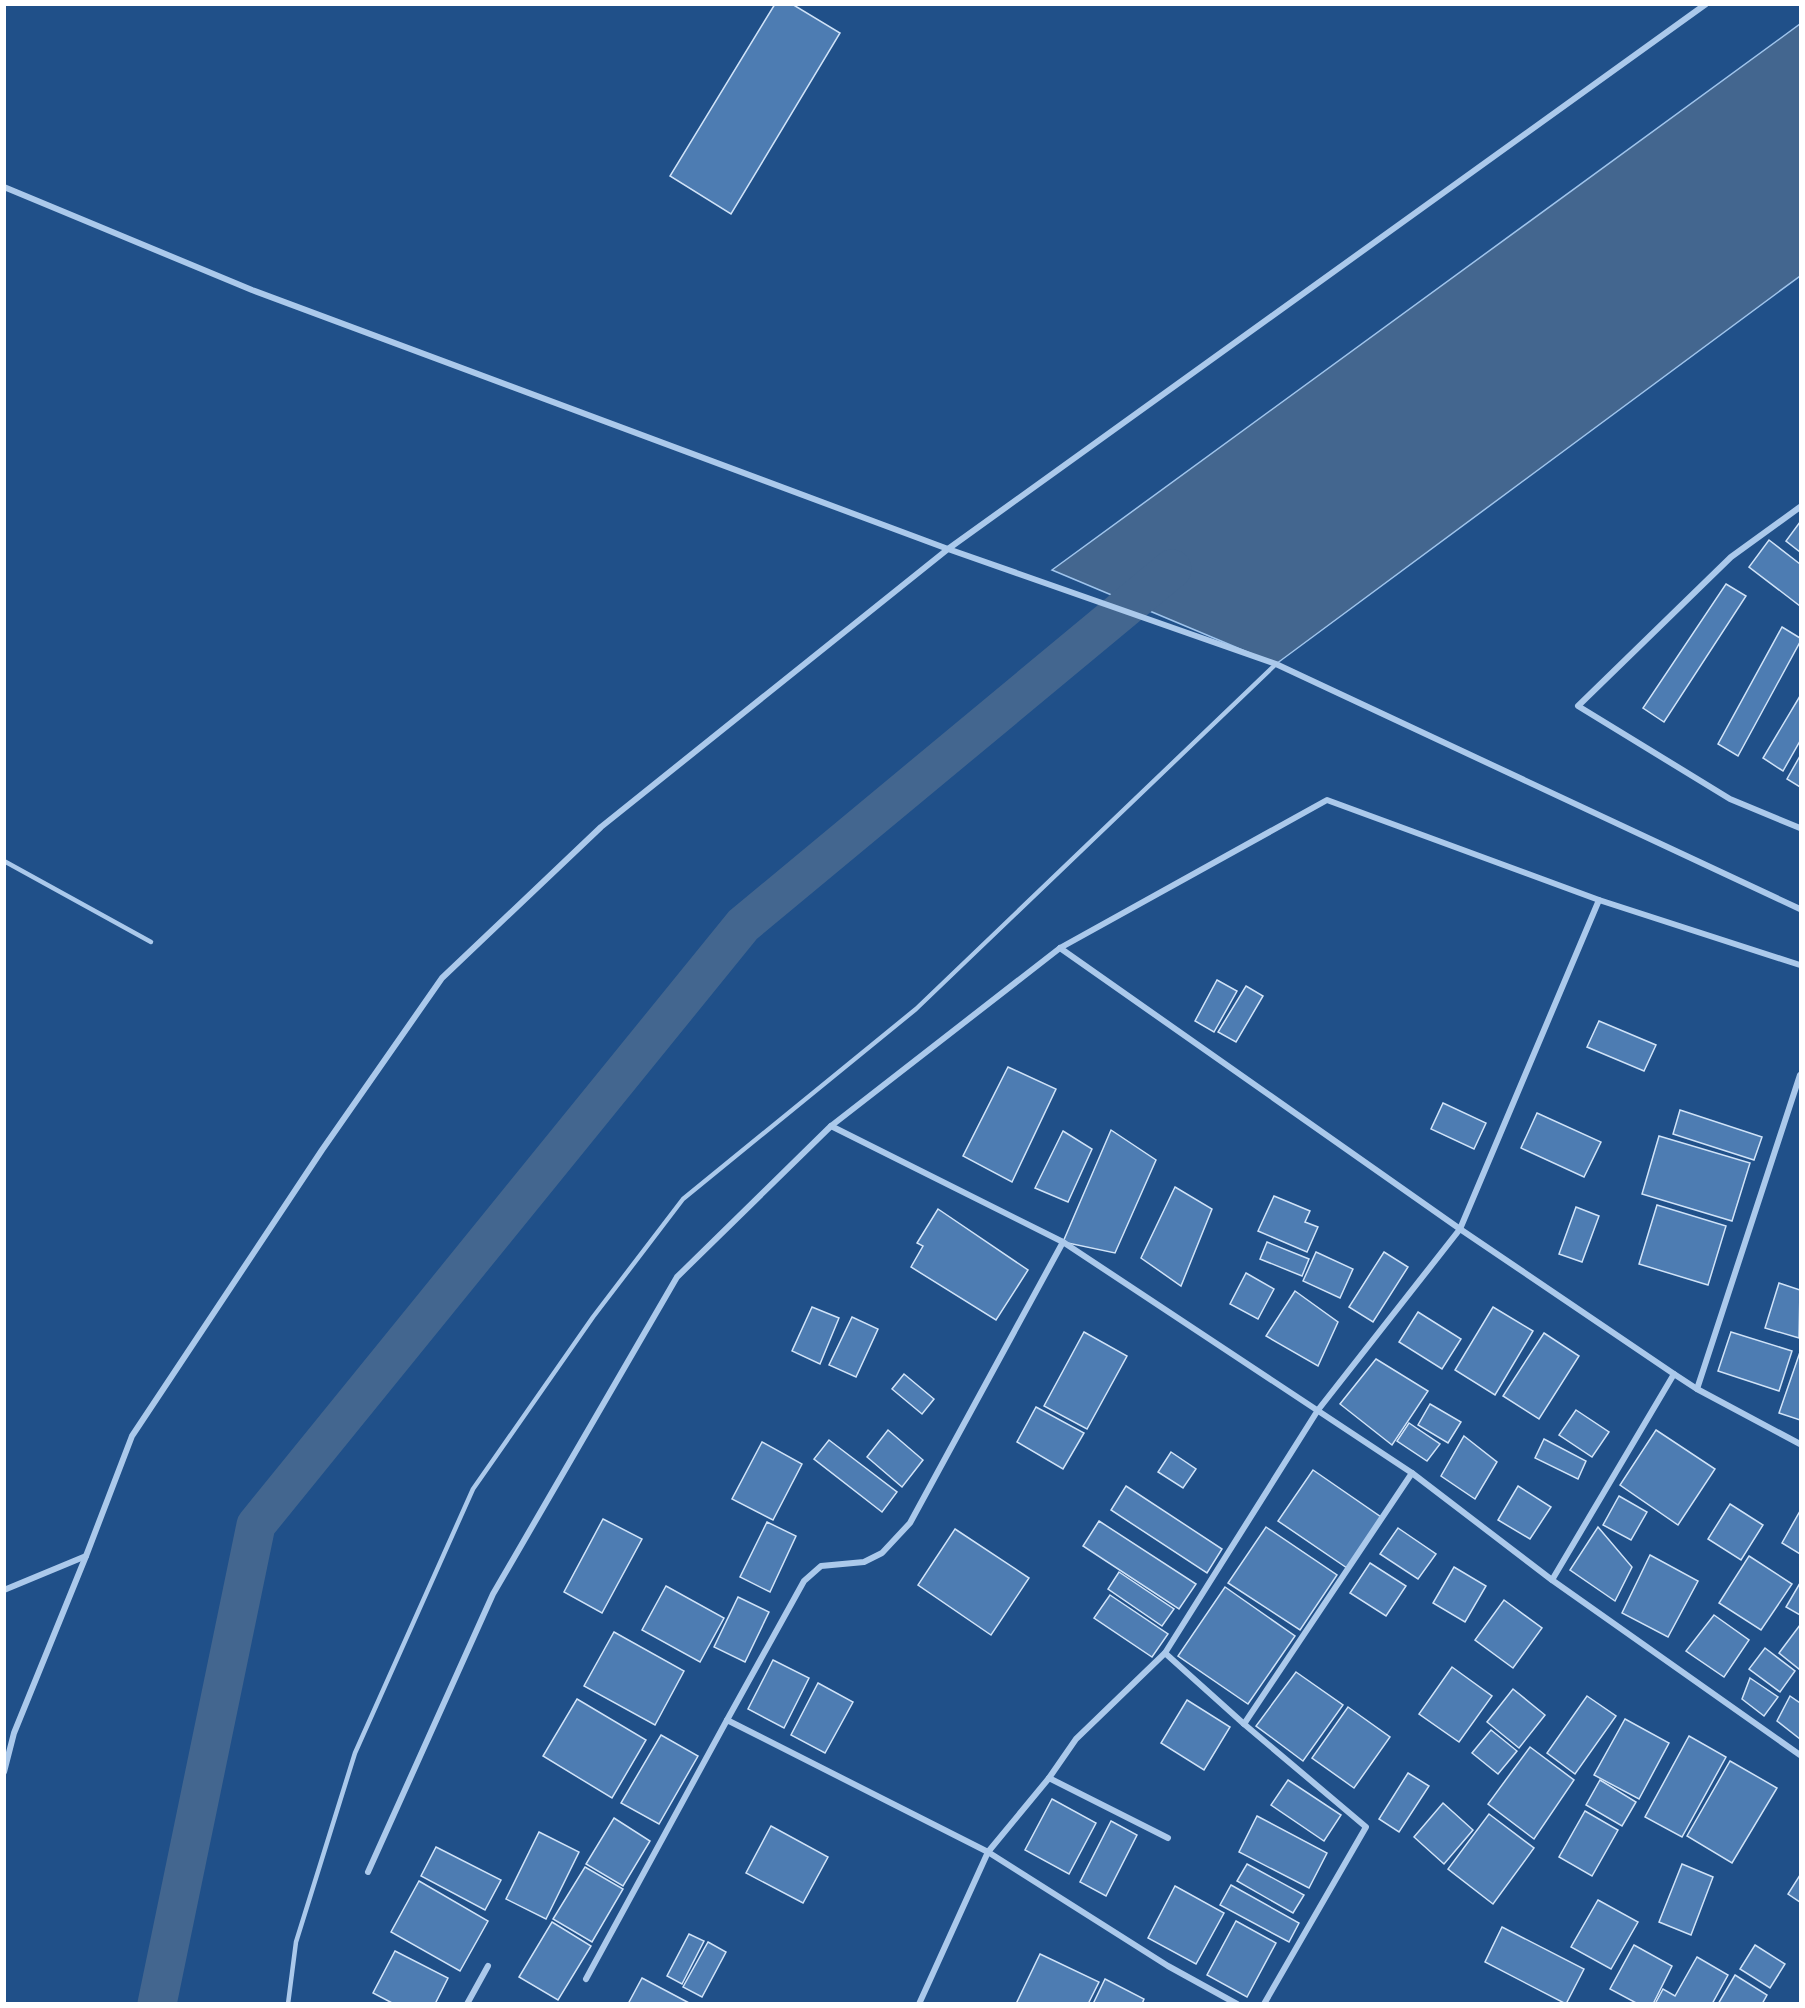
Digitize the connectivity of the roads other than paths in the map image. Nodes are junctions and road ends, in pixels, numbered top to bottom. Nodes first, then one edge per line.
1 (1706, 4) edge
2 (4, 187) edge
3 (1800, 507) edge
4 (948, 549) junction
5 (1276, 664) junction
6 (1800, 828) edge
7 (4, 861) edge
8 (1599, 900) junction
9 (1800, 909) edge
10 (151, 942) dead end
11 (1060, 948) junction
12 (1800, 965) edge
13 (1800, 1075) edge
14 (831, 1126) junction
15 (1460, 1229) junction
16 (1063, 1242) junction
17 (1674, 1374) junction
18 (1697, 1389) junction
19 (1318, 1410) junction
20 (1800, 1444) edge
21 (1412, 1473) junction
22 (86, 1556) junction
23 (1552, 1580) junction
24 (4, 1590) edge
25 (1164, 1653) junction
26 (727, 1720) junction
27 (1244, 1724) junction
28 (1800, 1755) edge
29 (4, 1772) edge
30 (1049, 1778) junction
31 (1168, 1838) dead end
32 (988, 1852) junction
33 (368, 1872) dead end
34 (488, 1966) dead end
35 (586, 1979) dead end
36 (288, 2004) edge
37 (467, 2004) edge
38 (920, 2004) edge
39 (1237, 2004) edge
40 (1264, 2004) edge

1 - 4 street
2 - 4 street
3 - 6 street
4 - 5 street
4 - 22 street
5 - 9 street
5 - 36 lane
7 - 10 lane
8 - 11 street
8 - 12 street
8 - 15 street
11 - 14 street
11 - 15 street
13 - 18 street
14 - 16 street
14 - 33 street
15 - 17 street
15 - 19 street
16 - 19 street
16 - 26 street
17 - 18 street
17 - 23 street
18 - 20 street
19 - 21 street
19 - 25 street
21 - 23 street
21 - 27 street
22 - 24 street
22 - 29 street
23 - 28 street
25 - 27 street
25 - 30 street
26 - 32 street
26 - 35 street
27 - 40 street
30 - 31 street
30 - 32 street
32 - 38 street
32 - 39 street
34 - 37 street

